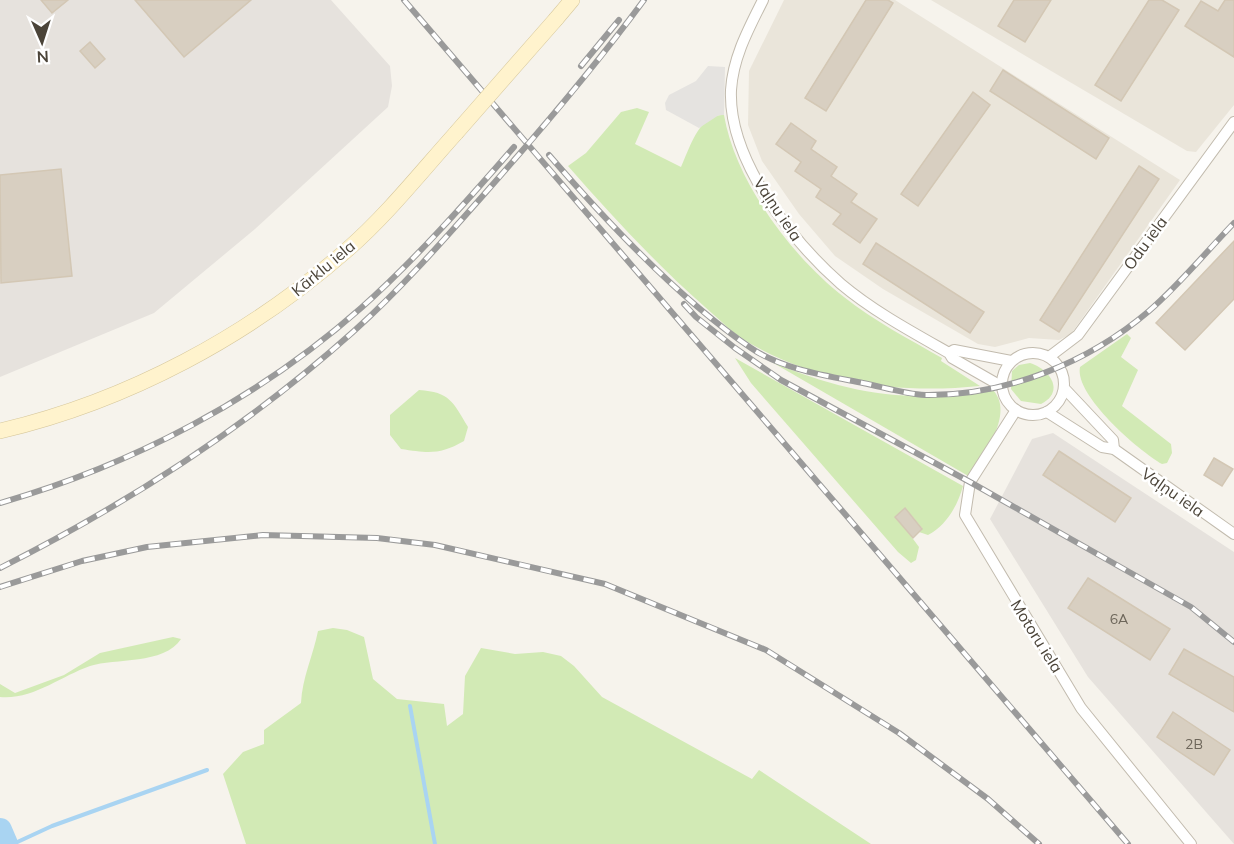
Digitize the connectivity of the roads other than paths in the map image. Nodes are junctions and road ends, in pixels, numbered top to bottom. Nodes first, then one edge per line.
1 (572, 0) edge
2 (763, 0) edge
3 (1234, 122) edge
4 (949, 352) junction
5 (1049, 357) junction
6 (1011, 361) junction
7 (1001, 386) junction
8 (1064, 388) junction
9 (1016, 410) junction
10 (1047, 412) junction
11 (0, 431) edge
12 (1114, 449) junction
13 (1234, 534) edge
14 (1191, 844) edge

1 - 11 street, Kārklu iela, bridge
2 - 4 street, Vaļņu iela
3 - 5 street, Odu iela
4 - 6 street
4 - 7 street
5 - 6 street
5 - 8 street
6 - 7 street
7 - 9 street
8 - 10 street
8 - 12 street
9 - 10 street
9 - 14 street, Motoru iela
10 - 12 street
12 - 13 street, Vaļņu iela

